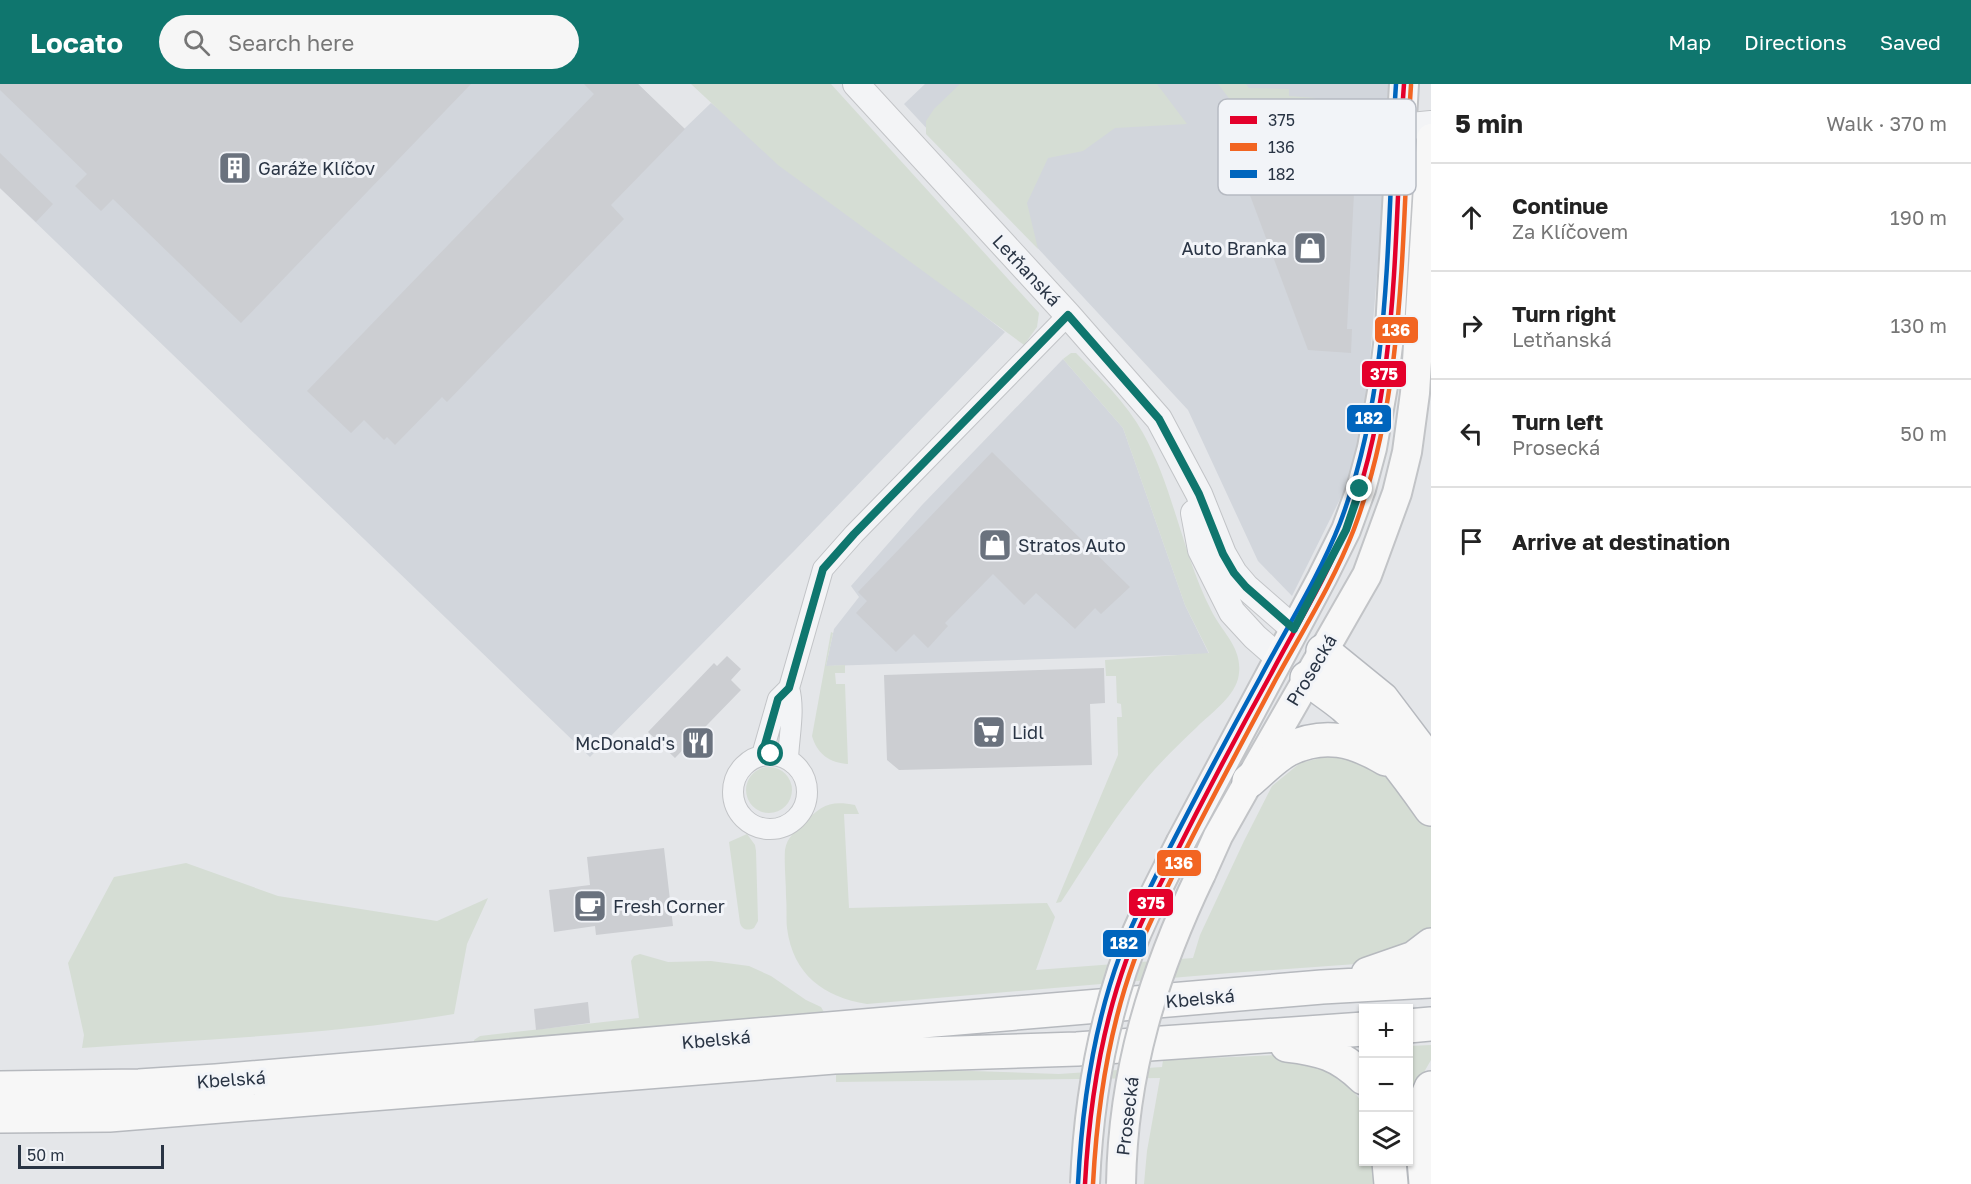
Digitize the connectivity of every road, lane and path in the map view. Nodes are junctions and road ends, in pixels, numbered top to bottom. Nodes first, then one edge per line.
1 (856, 84) edge
2 (1404, 84) edge
3 (1403, 99) edge
4 (1431, 124) edge
5 (1416, 126) edge
6 (1431, 138) edge
7 (1397, 195) edge
8 (1068, 315) junction
9 (1184, 466) junction
10 (1294, 629) junction
11 (1323, 651) junction
12 (1279, 658) junction
13 (1307, 678) junction
14 (789, 688) junction
15 (762, 755) junction
16 (788, 759) junction
17 (1417, 767) edge
18 (1249, 781) junction
19 (1431, 809) edge
20 (1431, 945) edge
21 (1431, 981) edge
22 (1322, 987) junction
23 (1431, 1024) edge
24 (1413, 1026) edge
25 (1359, 1029) edge
26 (1229, 1037) junction
27 (1359, 1074) edge
28 (0, 1088) edge
29 (1431, 1088) edge
30 (0, 1116) edge
31 (1389, 1166) edge
32 (1085, 1184) edge
33 (1121, 1184) edge
34 (1391, 1184) edge
35 (1426, 1184) edge

1 - 8 street, Letňanská
2 - 3 main road, Prosecká
4 - 5 street
6 - 11 main road, Prosecká
7 - 10 main road, Prosecká
8 - 9 street, Letňanská
8 - 14 street
9 - 10 street, Letňanská
9 - 12 street, Letňanská
10 - 11 main road
10 - 12 main road, Prosecká
11 - 13 main road, Prosecká
11 - 17 highway
12 - 13 main road
12 - 32 main road, Prosecká, bridge
13 - 17 highway
13 - 18 main road, Prosecká
14 - 15 street
14 - 16 street
15 - 16 street
15 - 16 street
17 - 18 highway
17 - 19 highway
18 - 33 main road, Prosecká, bridge
20 - 22 highway
21 - 22 highway, Kbelská
22 - 28 highway, Kbelská
23 - 24 highway
25 - 26 highway, Kbelská
26 - 27 highway
26 - 30 highway, Kbelská
29 - 35 highway
31 - 34 highway

